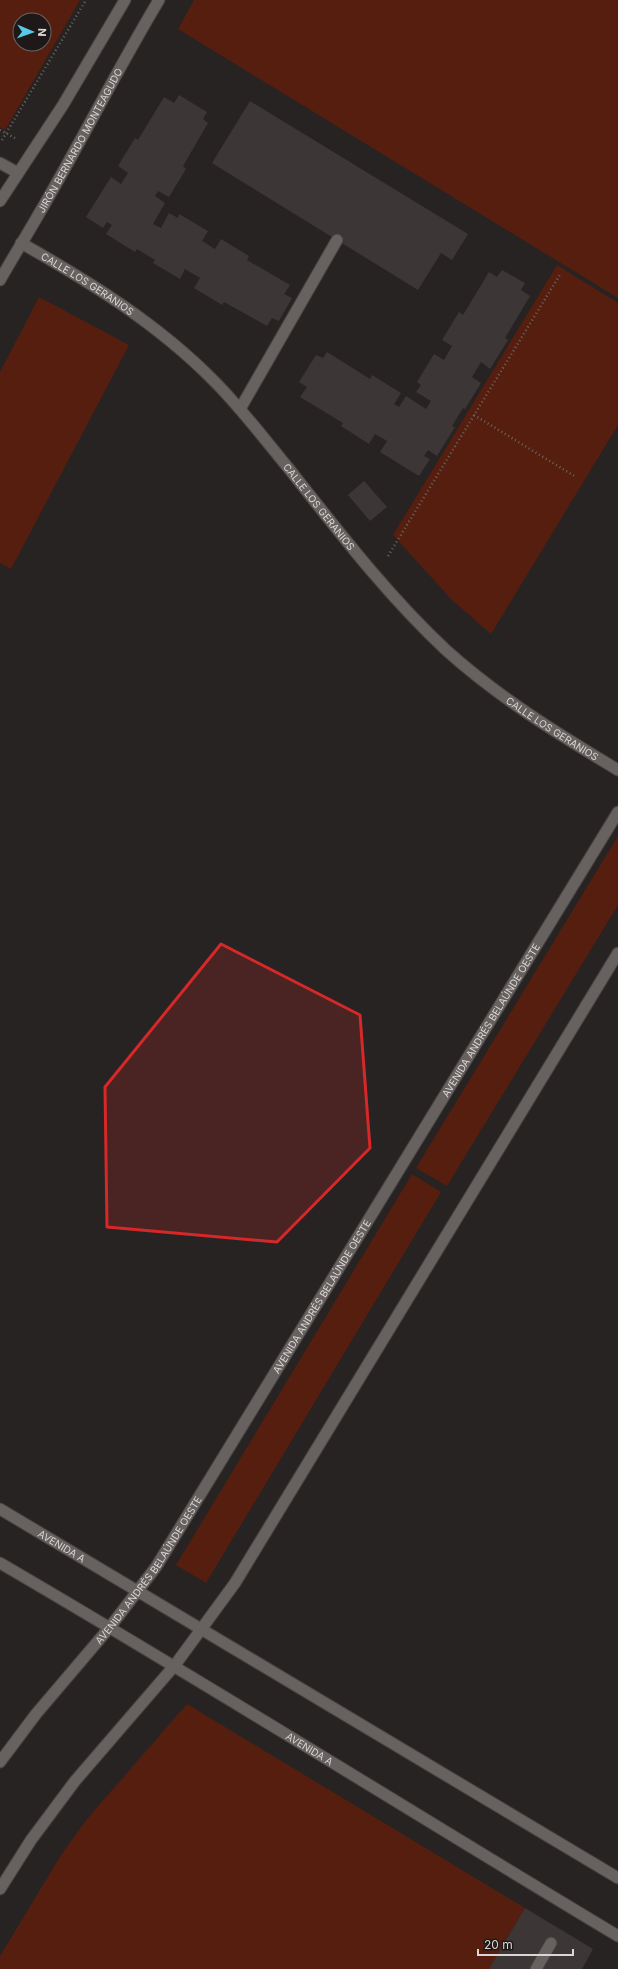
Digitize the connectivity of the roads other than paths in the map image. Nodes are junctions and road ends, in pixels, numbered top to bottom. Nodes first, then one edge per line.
1 (125, 0) edge
2 (159, 0) edge
3 (0, 163) edge
4 (18, 174) junction
5 (0, 201) edge
6 (337, 240) dead end
7 (21, 242) junction
8 (0, 280) edge
9 (240, 409) junction
10 (618, 770) edge
11 (618, 812) edge
12 (618, 954) edge
13 (0, 1509) edge
14 (0, 1563) edge
15 (138, 1591) junction
16 (110, 1627) junction
17 (203, 1630) junction
18 (175, 1665) junction
19 (0, 1762) edge
20 (618, 1878) edge
21 (0, 1889) edge
22 (618, 1936) edge
23 (551, 1943) dead end
24 (536, 1969) edge

1 - 4 street
2 - 7 street, JIRÓN BERNARDO MONTEAGUDO
3 - 4 street
4 - 5 street
6 - 9 street
7 - 8 street, JIRÓN BERNARDO MONTEAGUDO
7 - 9 street, CALLE LOS GERANIOS
9 - 10 street, CALLE LOS GERANIOS
11 - 15 street, AVENIDA ANDRÉS BELAÚNDE OESTE
12 - 17 street
13 - 15 street, AVENIDA A
14 - 16 street, AVENIDA A
15 - 16 street, AVENIDA ANDRÉS BELAÚNDE OESTE
15 - 17 street, AVENIDA A
16 - 18 street, AVENIDA A
16 - 19 street, AVENIDA ANDRÉS BELAÚNDE OESTE
17 - 18 street
17 - 20 street, AVENIDA A
18 - 21 street
18 - 22 street, AVENIDA A
23 - 24 street

